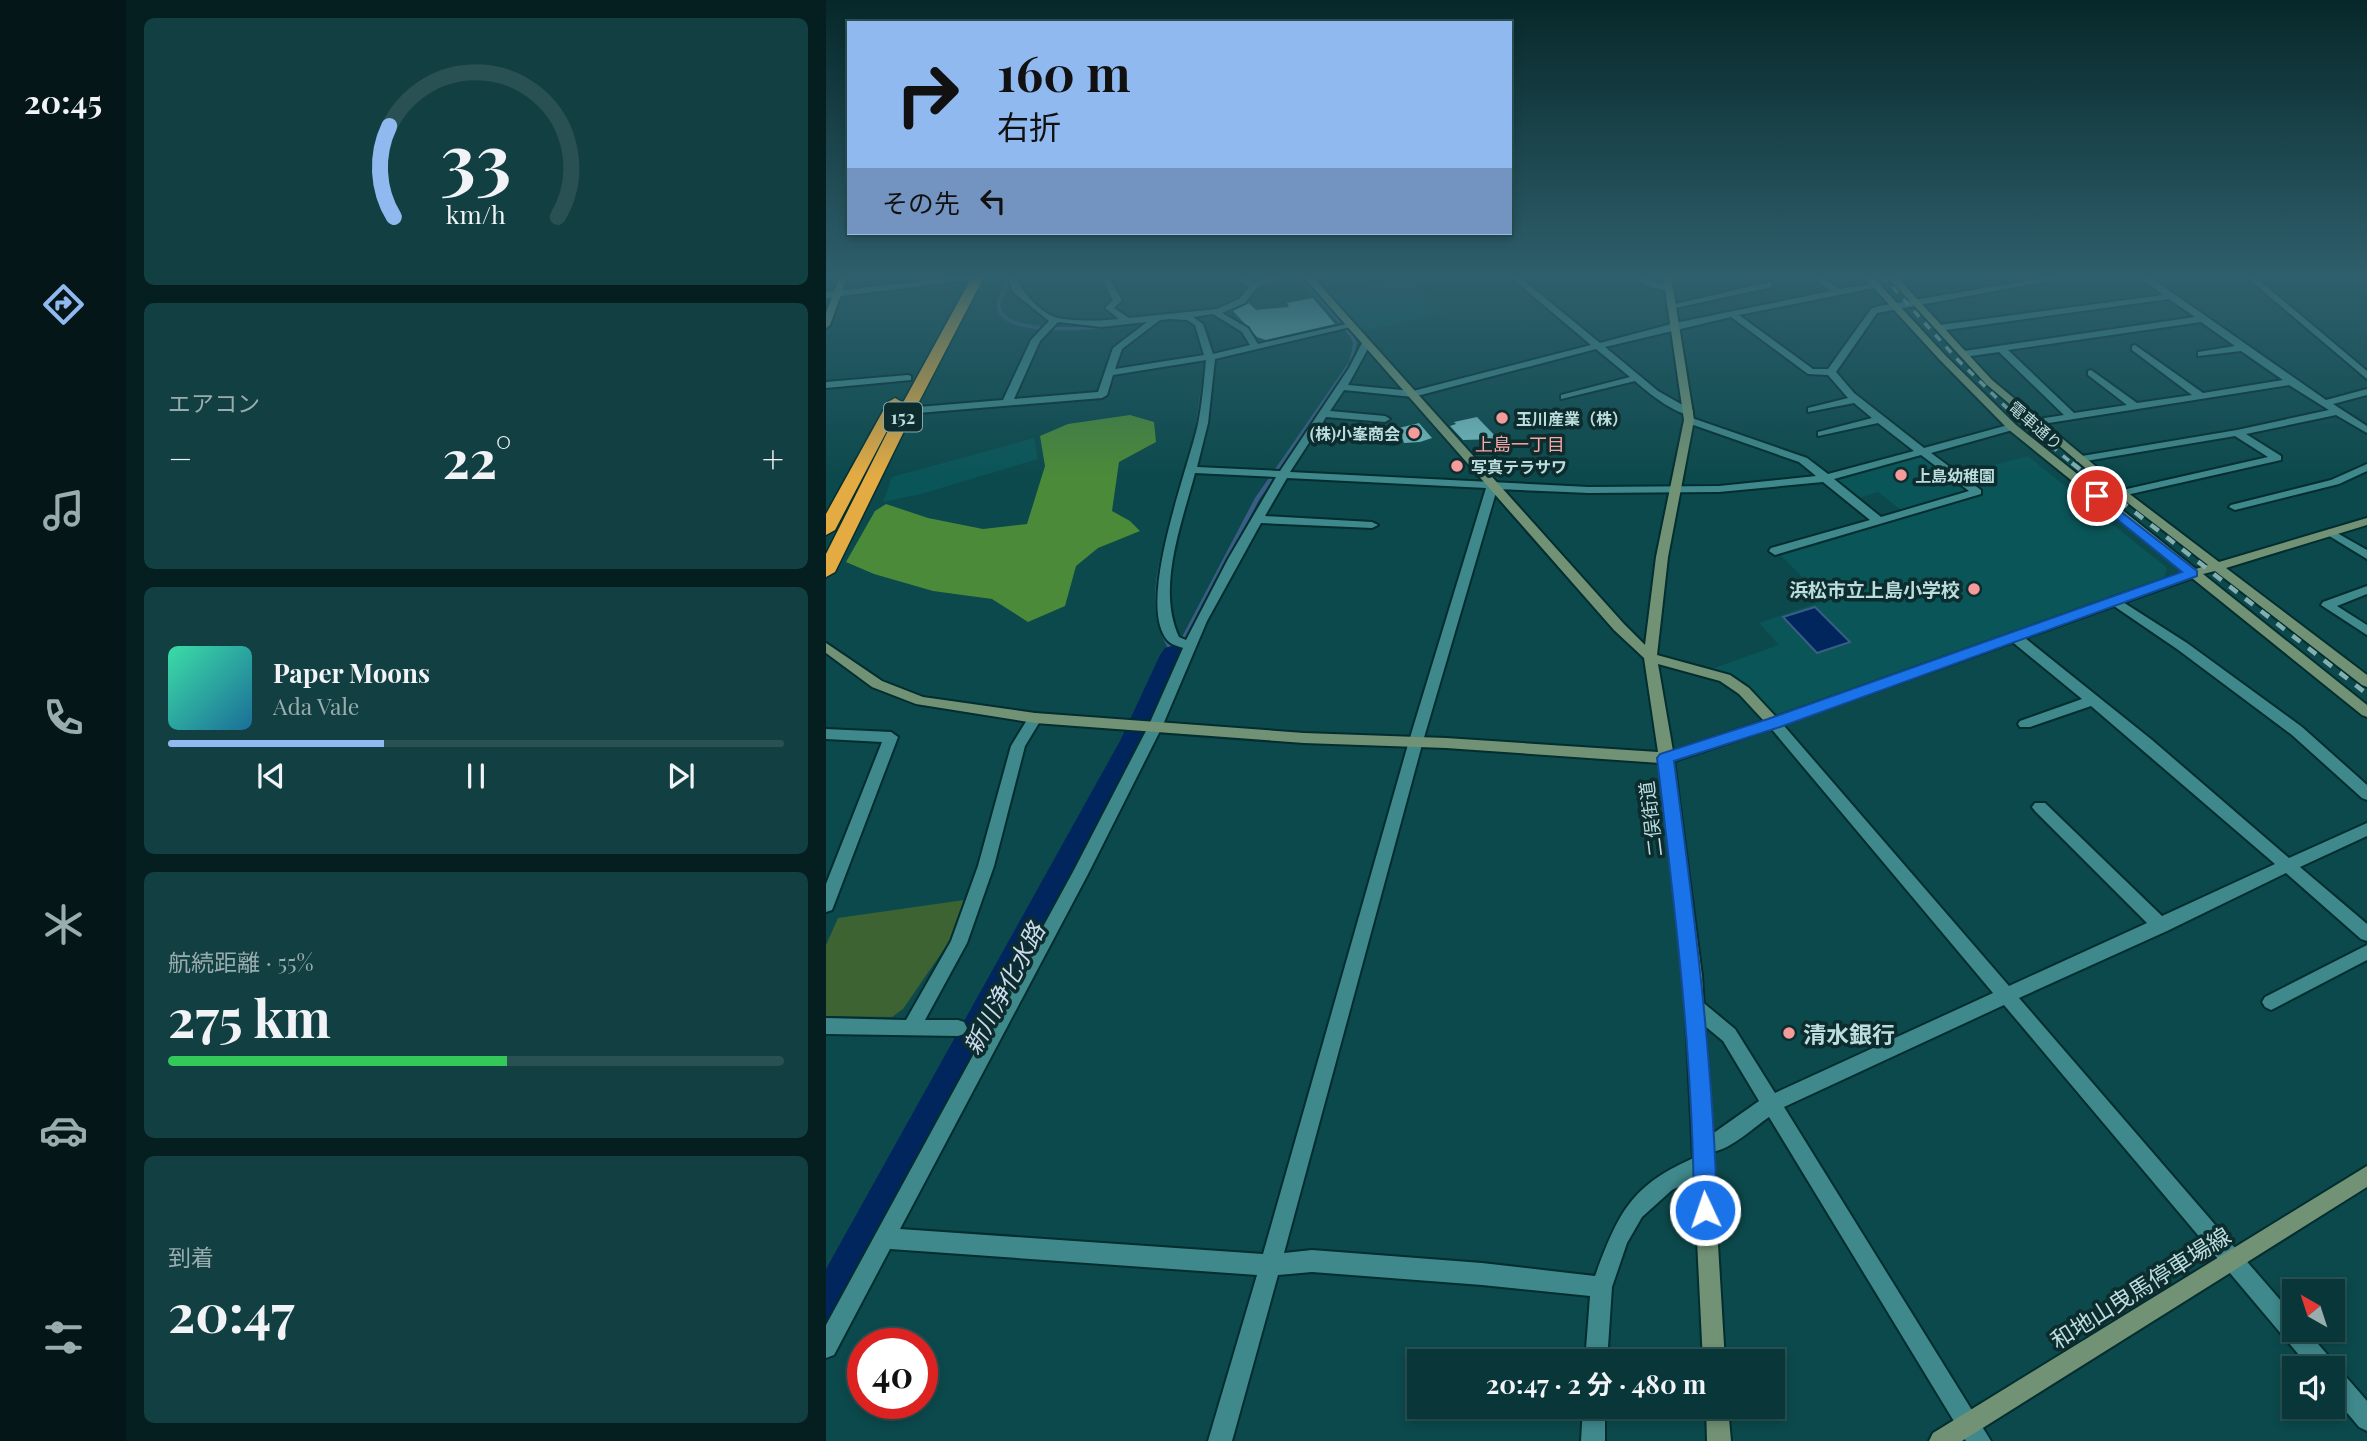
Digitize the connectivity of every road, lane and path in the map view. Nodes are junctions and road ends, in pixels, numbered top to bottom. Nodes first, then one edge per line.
1 (930, 342) edge
2 (939, 342) edge
3 (1038, 342) edge
4 (1126, 342) edge
5 (1205, 342) edge
6 (1253, 342) edge
7 (1274, 342) edge
8 (1596, 342) edge
9 (1610, 342) edge
10 (1678, 342) edge
11 (1770, 342) edge
12 (1851, 342) edge
13 (1928, 342) edge
14 (1953, 342) edge
15 (2047, 342) edge
16 (2234, 342) edge
17 (2327, 342) edge
18 (1366, 344) joint
19 (1599, 345) junction
20 (1256, 346) junction
21 (2135, 348) dead end
22 (2242, 348) junction
23 (2002, 349) junction
24 (1964, 354) junction
25 (2201, 354) dead end
26 (1210, 357) junction
27 (1830, 372) junction
28 (1110, 373) junction
29 (2091, 373) dead end
30 (2367, 376) edge
31 (1636, 377) junction
32 (908, 378) junction
33 (2291, 382) junction
34 (826, 385) edge
35 (1341, 387) junction
36 (2367, 392) edge
37 (1413, 394) junction
38 (1564, 397) dead end
39 (2202, 397) junction
40 (1854, 400) junction
41 (1007, 403) junction
42 (2326, 403) junction
43 (2136, 407) junction
44 (1812, 410) dead end
45 (906, 411) junction
46 (2336, 412) junction
47 (1324, 414) junction
48 (1689, 416) junction
49 (2073, 417) junction
50 (1385, 419) dead end
51 (1880, 419) junction
52 (2036, 422) junction
53 (2012, 428) junction
54 (2367, 430) edge
55 (1312, 432) junction
56 (2236, 433) junction
57 (1822, 434) dead end
58 (1394, 441) dead end
59 (1925, 452) junction
60 (2080, 459) junction
61 (2367, 467) edge
62 (1192, 470) junction
63 (1276, 476) junction
64 (1827, 478) junction
65 (1493, 484) junction
66 (1674, 491) junction
67 (2122, 493) junction
68 (2235, 507) dead end
69 (1258, 519) junction
70 (1879, 521) junction
71 (2367, 522) edge
72 (1372, 525) dead end
73 (826, 530) edge
74 (2330, 532) junction
75 (1775, 551) dead end
76 (2367, 555) edge
77 (829, 567) edge
78 (2216, 567) junction
79 (2192, 573) junction
80 (2367, 590) edge
81 (2115, 601) junction
82 (2367, 631) edge
83 (2015, 637) junction
84 (1183, 644) junction
85 (826, 647) edge
86 (1650, 657) junction
87 (2367, 682) edge
88 (2092, 700) junction
89 (2367, 712) edge
90 (1035, 718) junction
91 (1774, 723) junction
92 (2025, 724) dead end
93 (1152, 727) junction
94 (826, 734) edge
95 (1416, 741) junction
96 (1666, 758) junction
97 (2367, 794) edge
98 (2040, 807) dead end
99 (2367, 829) edge
100 (2287, 866) junction
101 (826, 905) edge
102 (2161, 926) junction
103 (2367, 934) edge
104 (2367, 952) edge
105 (2006, 997) junction
106 (2272, 1002) dead end
107 (1694, 1006) junction
108 (826, 1026) edge
109 (911, 1028) junction
110 (958, 1028) dead end
111 (1773, 1103) junction
112 (1704, 1154) junction
113 (2367, 1176) edge
114 (883, 1238) junction
115 (2231, 1261) junction
116 (1269, 1265) junction
117 (1601, 1287) junction
118 (826, 1347) edge
119 (1597, 1349) edge
120 (1713, 1349) edge
121 (2314, 1356) edge
122 (2345, 1393) edge
123 (1594, 1419) edge
124 (1718, 1419) edge
125 (2367, 1419) edge
126 (1974, 1433) edge
127 (1220, 1441) edge
128 (1593, 1441) edge
129 (1719, 1441) edge
130 (1941, 1441) edge

1 - 32 highway, 152
2 - 45 highway, 152
3 - 41 street
4 - 28 street
5 - 26 street
6 - 20 street
7 - 20 street
8 - 19 street
9 - 19 street
10 - 48 street, 二俣街道
11 - 27 street
12 - 27 street
13 - 53 street, 電車通り
14 - 24 street, 電車通り
15 - 23 street
16 - 22 street
17 - 30 street
18 - 35 street
18 - 37 street
19 - 31 street
19 - 37 street
20 - 26 street
21 - 39 street
22 - 25 street
22 - 33 street
23 - 24 street
23 - 49 street
24 - 52 street, 電車通り
26 - 28 street
26 - 62 street
27 - 40 street
28 - 41 street
29 - 43 street
31 - 38 street
31 - 48 street
32 - 34 street
32 - 73 highway, 152
33 - 39 street
33 - 42 street
35 - 37 street
35 - 47 street
36 - 42 street
37 - 65 street
39 - 43 street
40 - 44 street
40 - 51 street
41 - 45 street
42 - 46 street
43 - 49 street
45 - 77 highway, 152
46 - 54 street
46 - 56 street
47 - 50 street
47 - 55 street
48 - 64 street
48 - 66 street, 二俣街道
49 - 52 street
51 - 57 street
51 - 59 street
52 - 60 street, 電車通り
53 - 59 street
53 - 79 street, 電車通り
55 - 58 street
55 - 63 street
56 - 60 street
56 - 67 street
59 - 64 street
59 - 70 street
60 - 67 street, 電車通り
61 - 68 street
62 - 63 street
62 - 84 street
63 - 65 street
63 - 69 street
64 - 66 street
64 - 70 street
65 - 66 street
65 - 86 street
65 - 95 street
66 - 86 street, 二俣街道
67 - 78 street, 電車通り
69 - 72 street
69 - 84 street
70 - 75 street
71 - 74 street
74 - 76 street
74 - 78 street
78 - 79 street
78 - 87 street, 電車通り
79 - 81 street
79 - 89 street, 電車通り
80 - 82 street
81 - 83 street
81 - 97 street
83 - 88 street
83 - 91 street
84 - 93 street
85 - 90 street
86 - 91 street
86 - 96 street, 二俣街道
88 - 92 street
88 - 100 street
90 - 93 street
90 - 109 street
91 - 96 street
91 - 105 street
93 - 95 street
93 - 114 street
94 - 101 street
95 - 96 street
95 - 116 street
96 - 107 street, 二俣街道
98 - 102 street
99 - 100 street
100 - 102 street
100 - 103 street
102 - 105 street
104 - 106 street
105 - 111 street
105 - 115 street
107 - 111 street
107 - 112 street, 二俣街道
108 - 109 street
109 - 110 street
111 - 112 street
111 - 126 street
112 - 117 street
112 - 120 street, 二俣街道
113 - 115 street, 和地山曳馬停車場線
114 - 116 street
114 - 118 street
115 - 121 street
115 - 126 street, 和地山曳馬停車場線
116 - 117 street
116 - 127 street
117 - 119 street
122 - 125 street
123 - 128 street
124 - 129 street
126 - 130 street, 和地山曳馬停車場線

